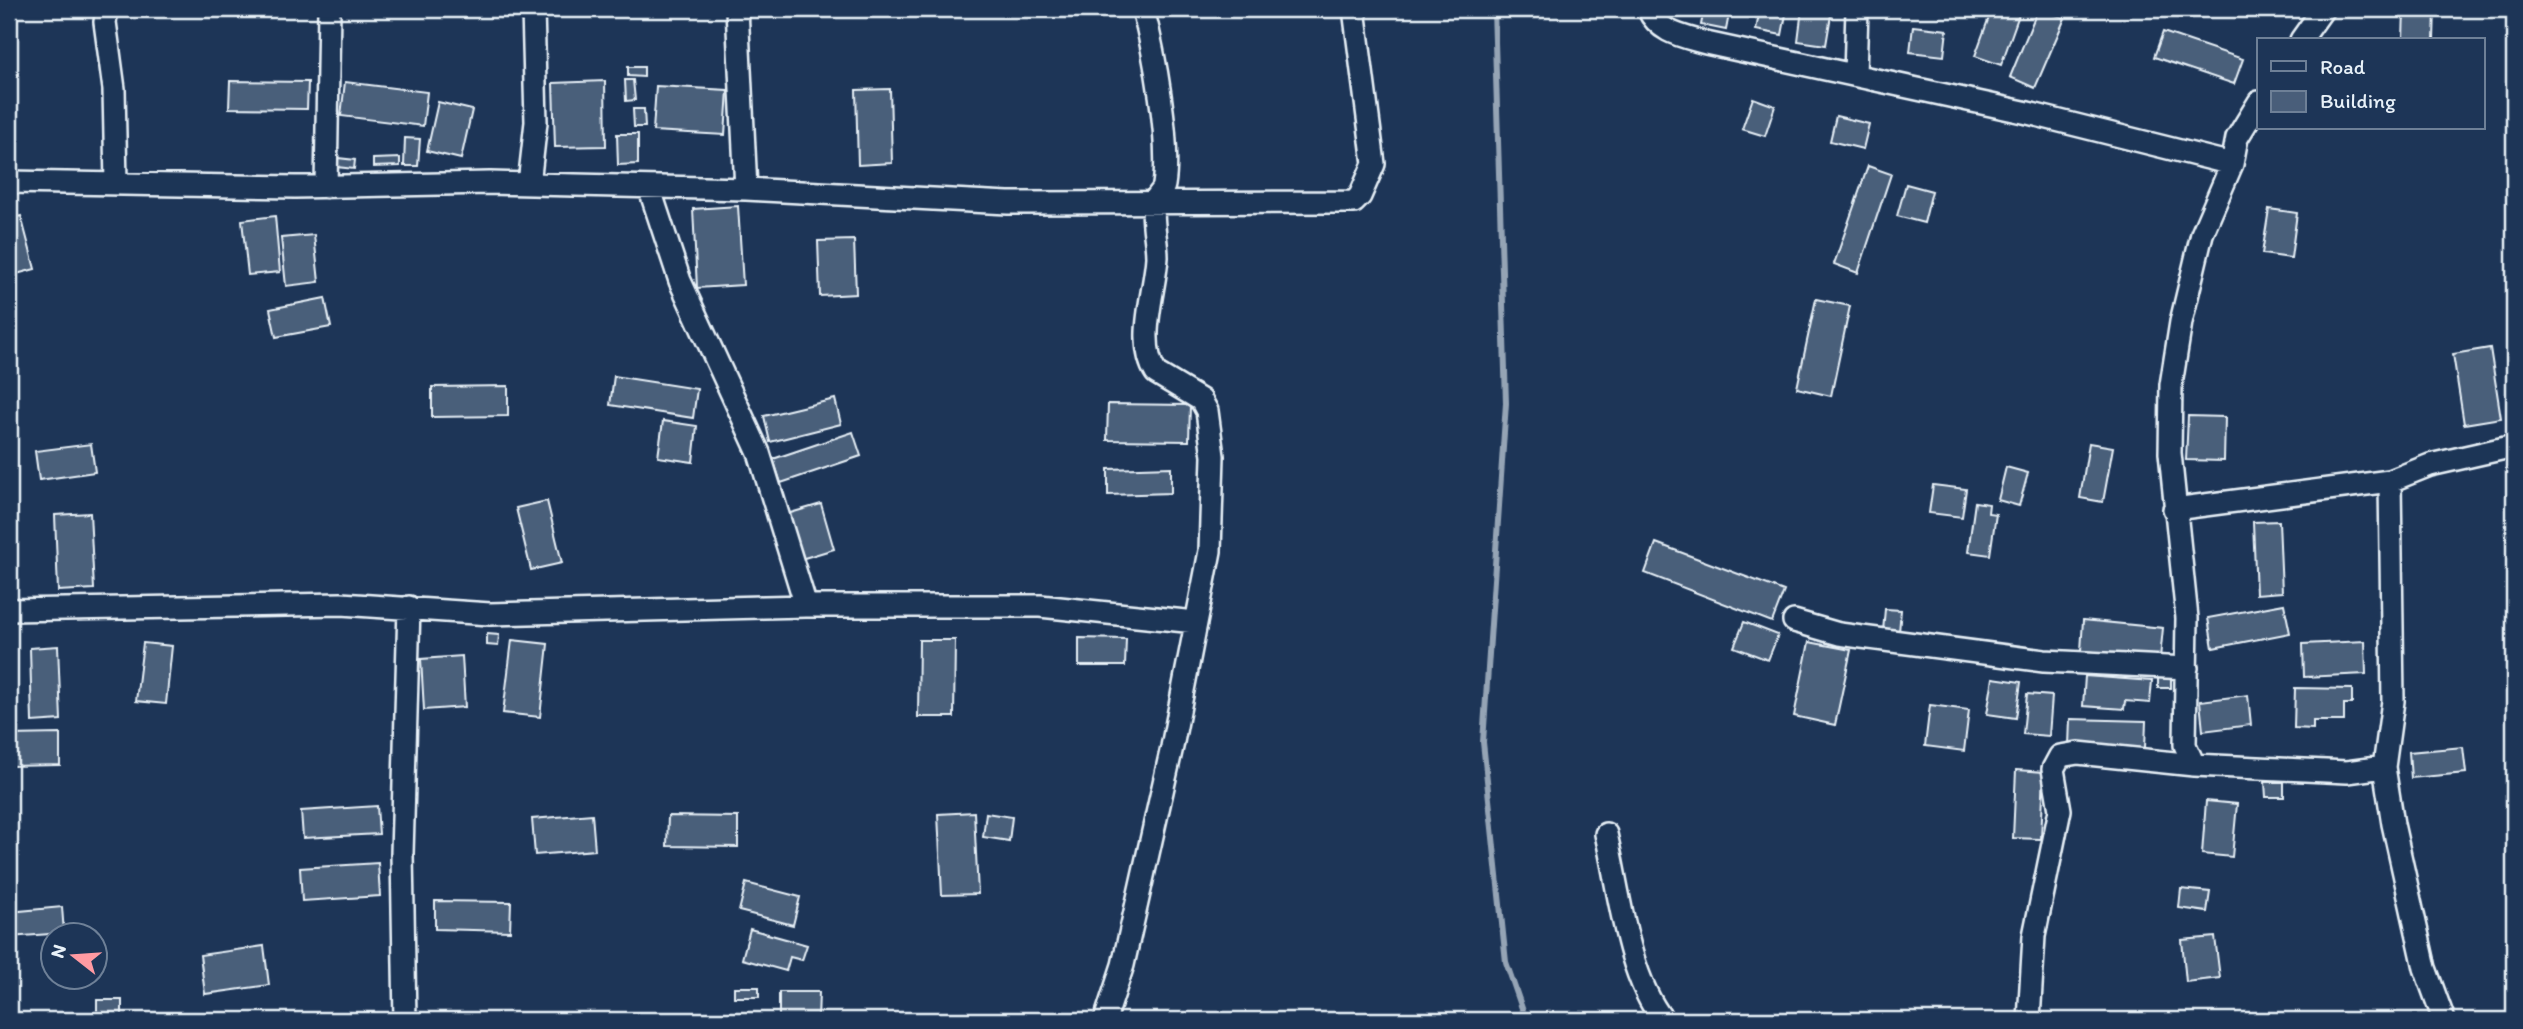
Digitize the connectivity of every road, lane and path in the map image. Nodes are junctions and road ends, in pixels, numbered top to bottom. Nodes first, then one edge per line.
1 (107, 9) edge
2 (328, 9) edge
3 (533, 9) edge
4 (737, 9) edge
5 (1143, 9) edge
6 (1354, 9) edge
7 (1648, 9) edge
8 (1857, 9) edge
9 (2323, 9) edge
10 (2302, 38) edge
11 (1856, 75) junction
12 (2257, 105) edge
13 (2232, 164) junction
14 (9, 181) edge
15 (116, 183) junction
16 (529, 184) junction
17 (326, 187) junction
18 (649, 187) junction
19 (746, 189) junction
20 (1154, 202) junction
21 (2514, 446) edge
22 (2390, 481) junction
23 (2174, 509) junction
24 (806, 606) junction
25 (409, 607) junction
26 (9, 610) edge
27 (1794, 621) dead end
28 (1195, 622) junction
29 (2187, 667) junction
30 (2194, 765) junction
31 (2384, 767) junction
32 (1606, 834) dead end
33 (405, 1020) edge
34 (1105, 1020) edge
35 (1663, 1020) edge
36 (2029, 1020) edge
37 (2444, 1020) edge

1 - 15 street
2 - 17 street
3 - 16 street
4 - 19 street
5 - 20 street
6 - 20 street
7 - 11 street
8 - 11 street
9 - 10 street
11 - 13 street
12 - 13 street
13 - 23 street
14 - 15 street
15 - 17 street
16 - 17 street
16 - 18 street
18 - 19 street
18 - 24 street
19 - 20 street
20 - 28 street
21 - 22 street
22 - 23 street
22 - 31 street
23 - 29 street
24 - 25 street
24 - 28 street
25 - 26 street
25 - 33 street
27 - 29 street
28 - 34 street
29 - 30 street
30 - 31 street
30 - 36 street
31 - 37 street
32 - 35 street

